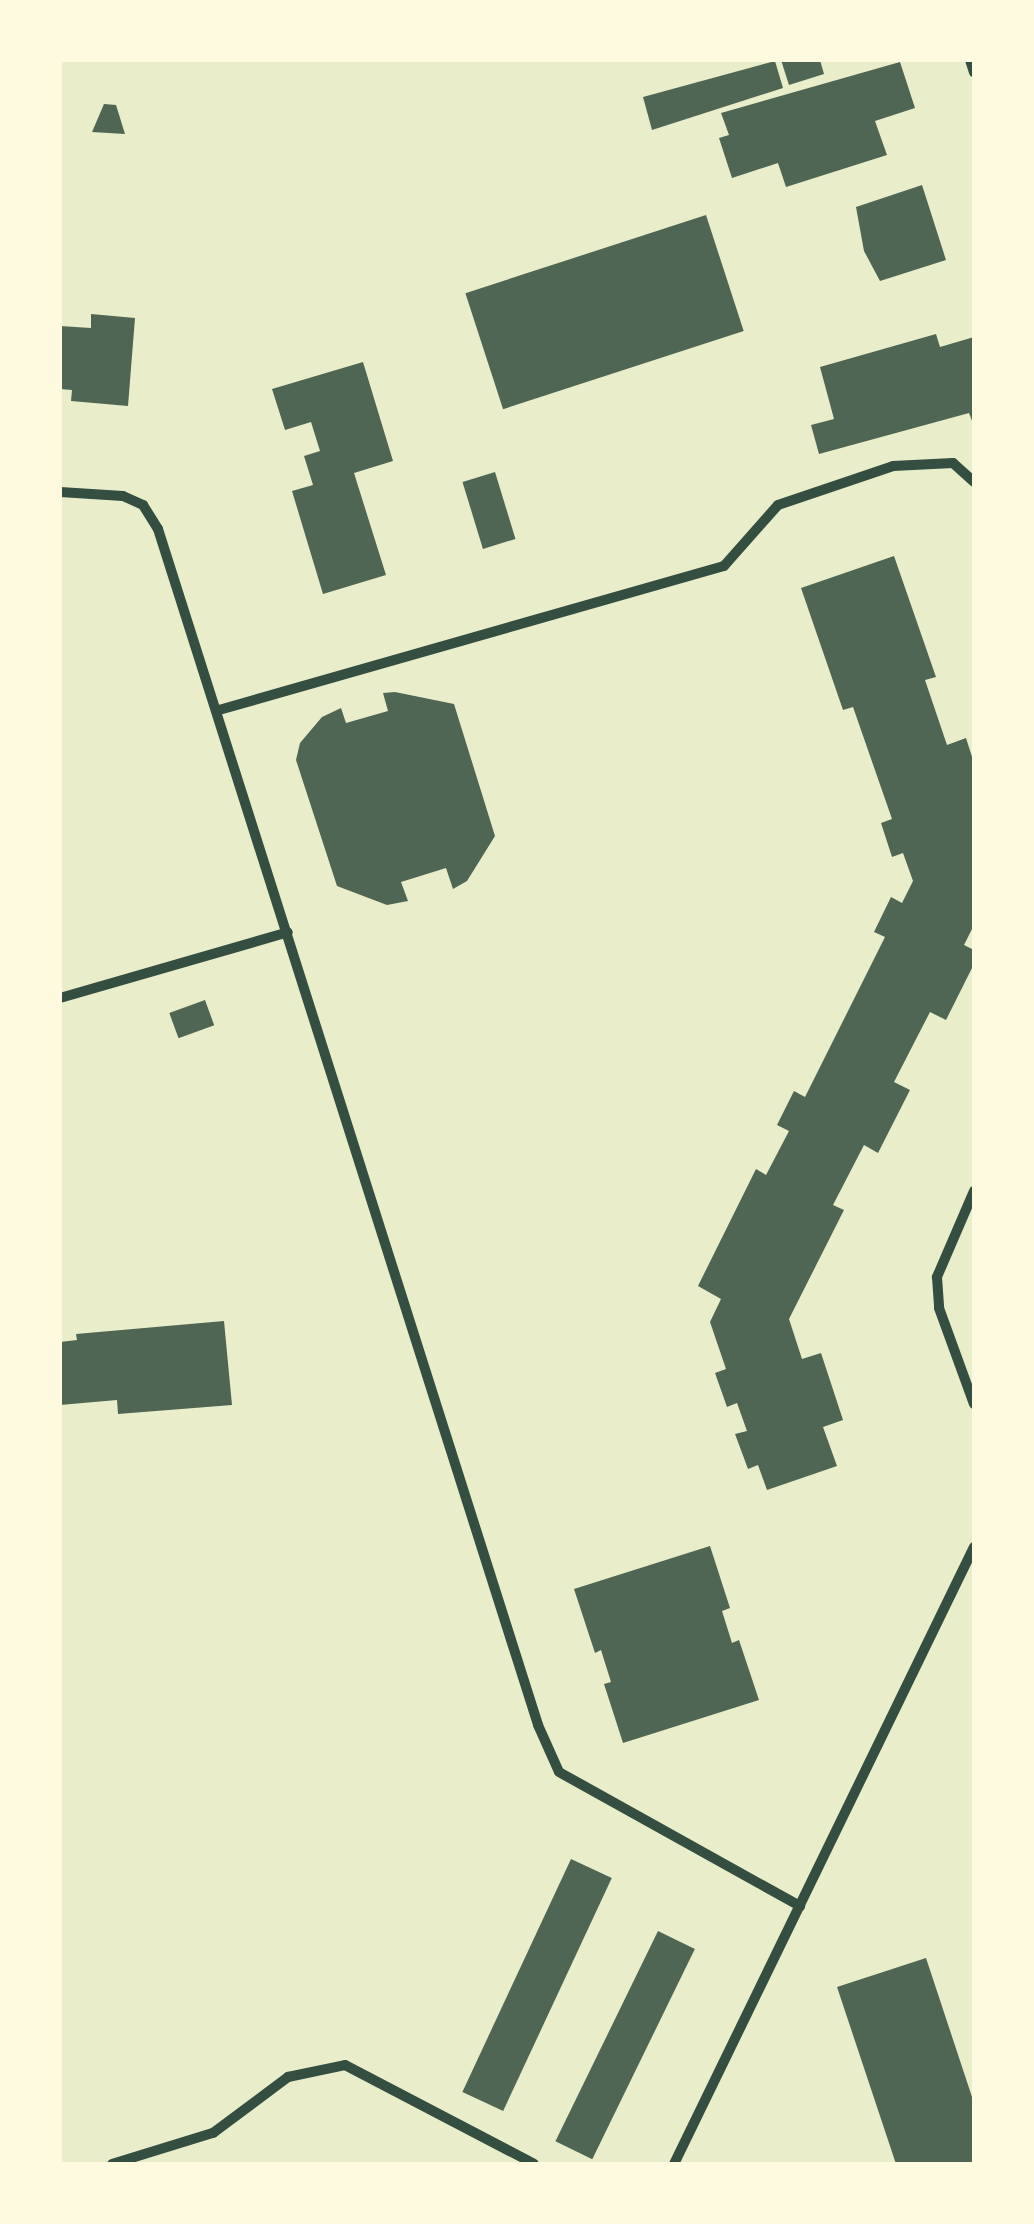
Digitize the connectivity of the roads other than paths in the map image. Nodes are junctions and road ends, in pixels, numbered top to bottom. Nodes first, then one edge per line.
1 (970, 60) edge
2 (974, 72) edge
3 (974, 482) edge
4 (60, 492) edge
5 (219, 710) junction
6 (288, 932) junction
7 (60, 998) edge
8 (974, 1191) edge
9 (974, 1404) edge
10 (974, 1548) edge
11 (800, 1906) junction
12 (112, 2164) edge
13 (534, 2164) edge
14 (674, 2164) edge

1 - 2 street
3 - 5 street
4 - 5 street
5 - 6 street
6 - 7 street
6 - 11 street
8 - 9 street
10 - 11 street
11 - 14 street
12 - 13 street

